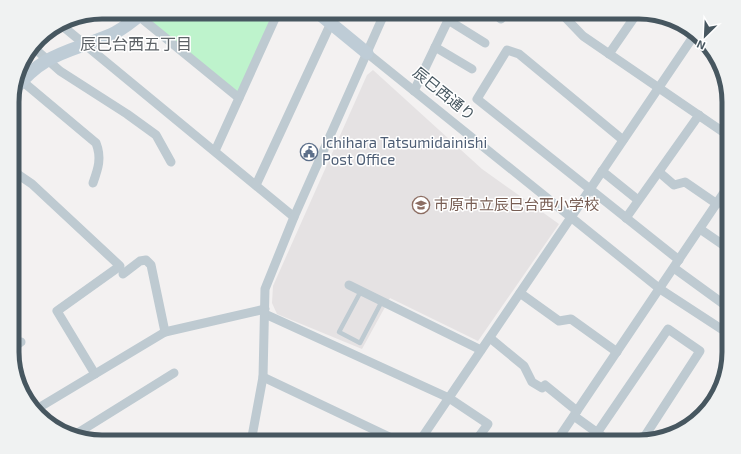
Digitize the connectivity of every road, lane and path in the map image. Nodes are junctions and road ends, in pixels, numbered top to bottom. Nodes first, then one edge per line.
1 (132, 19) edge
2 (146, 19) edge
3 (275, 19) edge
4 (326, 19) edge
5 (382, 19) edge
6 (449, 19) edge
7 (454, 19) edge
8 (567, 19) edge
9 (630, 19) edge
10 (331, 23) junction
11 (65, 28) edge
12 (485, 43) dead end
13 (85, 44) junction
14 (435, 47) junction
15 (685, 49) edge
16 (37, 51) edge
17 (367, 53) junction
18 (609, 54) junction
19 (47, 59) junction
20 (472, 69) dead end
21 (22, 81) joint
22 (659, 88) junction
23 (414, 91) junction
24 (239, 98) junction
25 (699, 115) junction
26 (722, 131) edge
27 (623, 140) junction
28 (215, 151) junction
29 (171, 162) dead end
30 (602, 171) junction
31 (659, 172) junction
32 (19, 175) edge
33 (93, 183) dead end
34 (256, 185) junction
35 (590, 190) junction
36 (722, 196) edge
37 (638, 200) junction
38 (716, 204) junction
39 (294, 217) junction
40 (571, 217) junction
41 (626, 218) junction
42 (700, 229) junction
43 (722, 245) edge
44 (677, 264) junction
45 (123, 274) dead end
46 (349, 285) dead end
47 (660, 289) junction
48 (361, 291) junction
49 (520, 293) junction
50 (382, 301) junction
51 (722, 302) edge
52 (265, 312) junction
53 (722, 329) edge
54 (165, 332) junction
55 (490, 338) junction
56 (481, 350) junction
57 (617, 352) junction
58 (174, 373) dead end
59 (95, 374) junction
60 (263, 377) junction
61 (449, 398) junction
62 (40, 407) edge
63 (575, 414) junction
64 (80, 432) edge
65 (597, 433) junction
66 (252, 435) edge
67 (385, 435) edge
68 (424, 435) edge
69 (480, 435) edge
70 (561, 435) edge
71 (600, 435) edge
72 (646, 435) edge

1 - 13 street
2 - 24 street
3 - 24 street
4 - 10 street, 辰巳西通り
5 - 17 street
6 - 14 street
7 - 12 street
8 - 18 street
9 - 18 street
10 - 17 street, 辰巳西通り
10 - 34 street
11 - 13 street
13 - 19 street
13 - 28 street
14 - 20 street
14 - 23 street
15 - 22 street
16 - 19 street
17 - 23 street, 辰巳西通り
17 - 39 street
18 - 22 street
19 - 21 street
19 - 29 street
21 - 33 street
22 - 25 street
22 - 27 street
23 - 40 street, 辰巳西通り
24 - 28 street
25 - 26 street
25 - 31 street
27 - 30 street
27 - 35 street
28 - 34 street
30 - 35 street
30 - 37 street
31 - 37 street
31 - 38 street
32 - 59 street
34 - 39 street
35 - 40 street
35 - 41 street
36 - 38 street
37 - 41 street
38 - 42 street
39 - 52 street
40 - 47 street, 辰巳西通り
40 - 49 street
41 - 44 street
42 - 43 street
42 - 44 street
44 - 47 street
44 - 51 street
45 - 54 street
46 - 48 street
47 - 53 street, 辰巳西通り
47 - 57 street
48 - 50 street
48 - 50 lane
49 - 55 street
49 - 57 street
50 - 56 street
52 - 54 street
52 - 60 street
52 - 61 street
54 - 59 street
55 - 56 street
55 - 63 street
56 - 61 street
57 - 63 street
58 - 64 street
59 - 62 street
60 - 66 street
60 - 67 street
61 - 68 street
61 - 69 street
63 - 65 street
63 - 70 street
65 - 71 street
65 - 72 street

